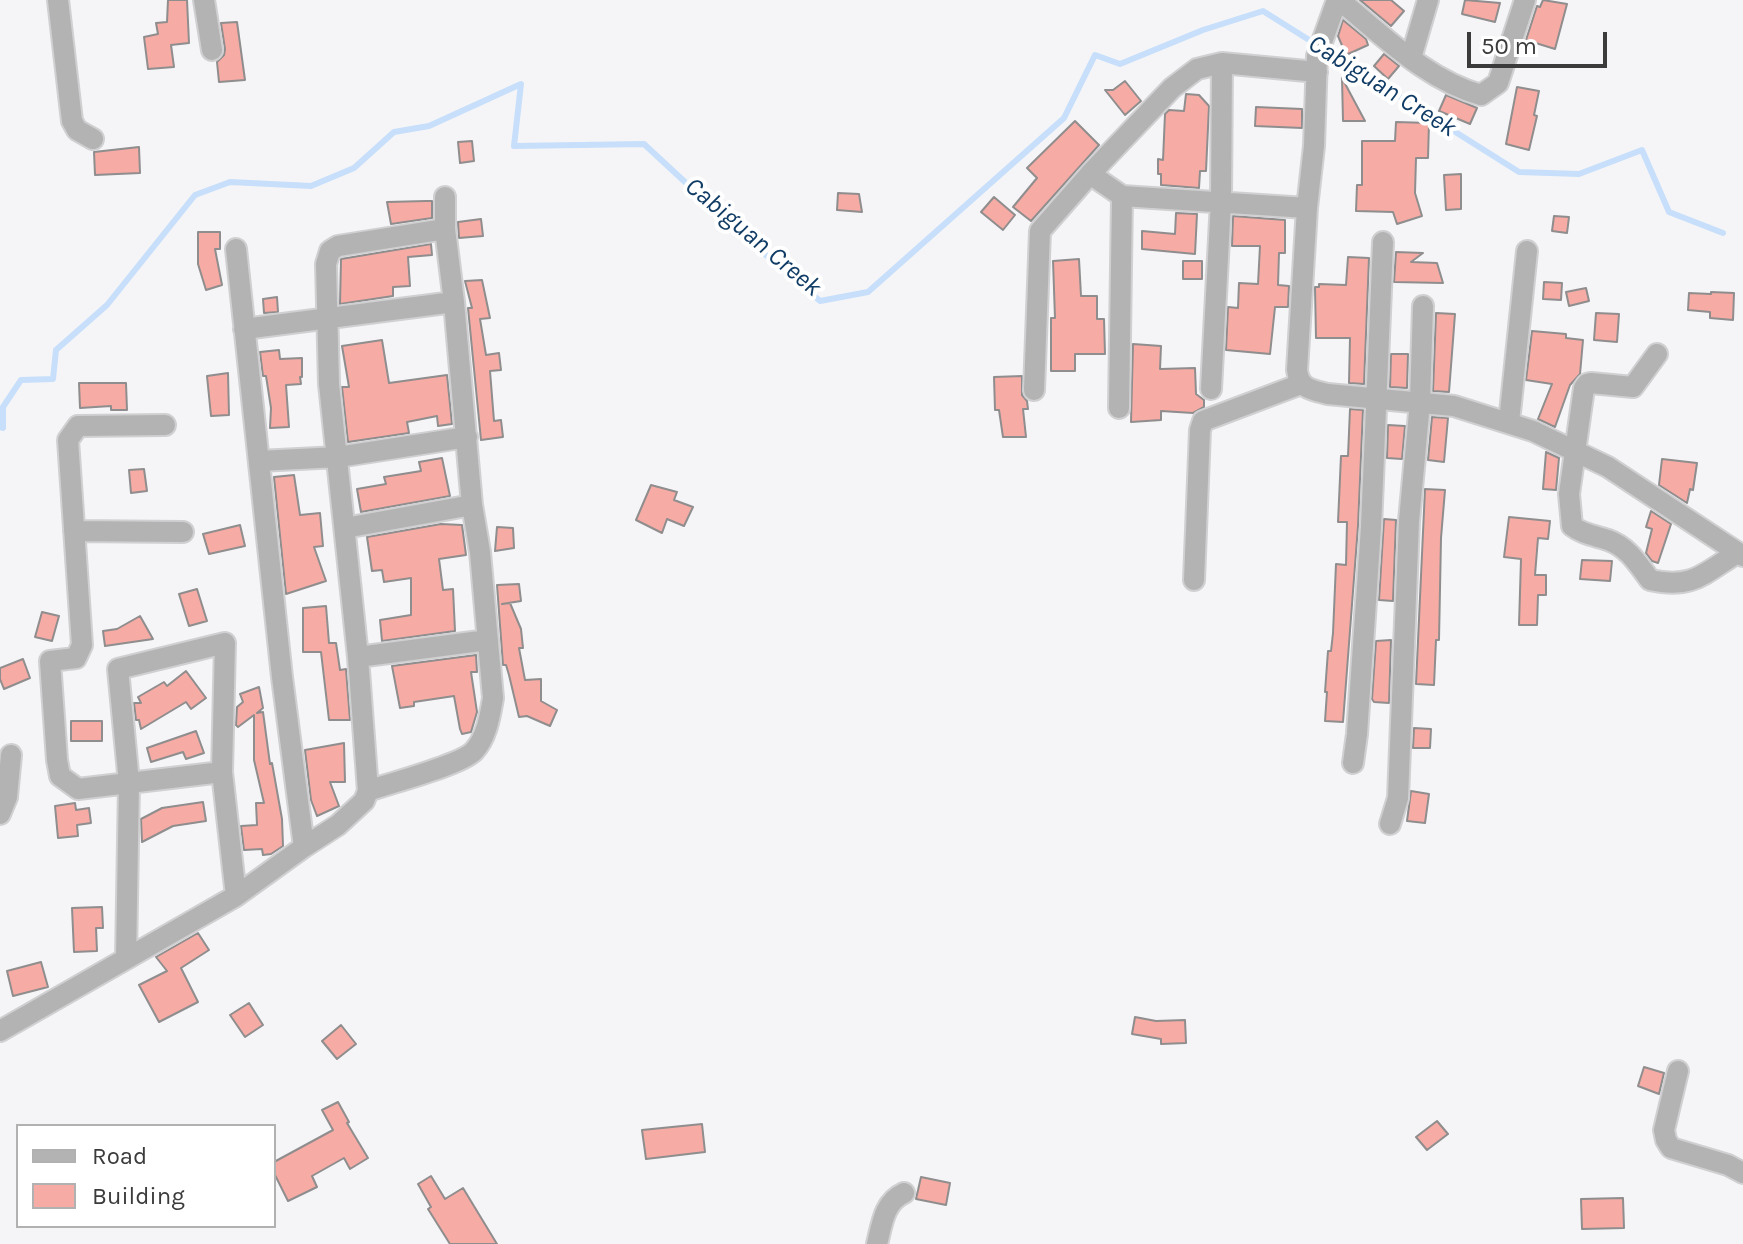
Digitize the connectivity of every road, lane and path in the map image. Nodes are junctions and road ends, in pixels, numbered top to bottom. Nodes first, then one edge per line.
1 (58, 0) edge
2 (204, 0) edge
3 (1338, 0) edge
4 (1428, 0) edge
5 (1525, 0) edge
6 (212, 50) dead end
7 (1411, 58) junction
8 (1222, 63) junction
9 (1317, 64) junction
10 (93, 139) dead end
11 (1090, 174) junction
12 (1122, 196) junction
13 (445, 197) dead end
14 (1221, 201) junction
15 (1307, 208) junction
16 (445, 229) junction
17 (1383, 242) dead end
18 (236, 249) dead end
19 (1527, 251) dead end
20 (454, 302) junction
21 (1423, 306) dead end
22 (328, 319) junction
23 (244, 329) junction
24 (1657, 354) dead end
25 (1301, 384) junction
26 (1211, 389) dead end
27 (1034, 390) dead end
28 (1376, 399) junction
29 (1420, 402) junction
30 (1119, 408) dead end
31 (1509, 422) junction
32 (165, 425) dead end
33 (467, 437) junction
34 (1574, 451) junction
35 (338, 457) junction
36 (259, 461) junction
37 (472, 505) junction
38 (345, 528) junction
39 (74, 531) junction
40 (183, 532) dead end
41 (1740, 554) edge
42 (1194, 580) dead end
43 (488, 640) junction
44 (358, 657) junction
45 (11, 755) dead end
46 (1353, 763) dead end
47 (222, 772) junction
48 (129, 783) junction
49 (368, 791) junction
50 (0, 814) edge
51 (1390, 824) dead end
52 (304, 847) junction
53 (236, 896) junction
54 (126, 958) junction
55 (0, 1031) edge
56 (1678, 1071) dead end
57 (1743, 1173) edge
58 (904, 1193) dead end
59 (877, 1244) edge

1 - 10 street
2 - 6 street
3 - 7 street
3 - 9 street
4 - 7 street
5 - 7 street
8 - 9 street
8 - 11 street
8 - 14 street
9 - 15 street
11 - 12 street
11 - 27 street
12 - 14 street
12 - 30 street
13 - 16 street
14 - 15 street
14 - 26 street
15 - 25 street
16 - 20 street
16 - 22 street
17 - 28 street
18 - 23 street
19 - 31 street
20 - 22 street
20 - 33 street
21 - 29 street
22 - 23 street
22 - 35 street
23 - 36 street
24 - 34 street
25 - 28 street
25 - 42 street
28 - 29 street
28 - 46 street
29 - 31 street
29 - 51 street
31 - 34 street
32 - 39 street
33 - 35 street
33 - 37 street
34 - 41 street
34 - 41 street
35 - 36 street
35 - 38 street
36 - 52 street
37 - 38 street
37 - 43 street
38 - 44 street
39 - 40 street
39 - 48 street
43 - 44 street
43 - 49 street
44 - 49 street
45 - 50 street
47 - 48 street
47 - 48 street
47 - 53 street
48 - 54 street
49 - 52 street
52 - 53 street
53 - 54 street
54 - 55 street
56 - 57 street
58 - 59 street

